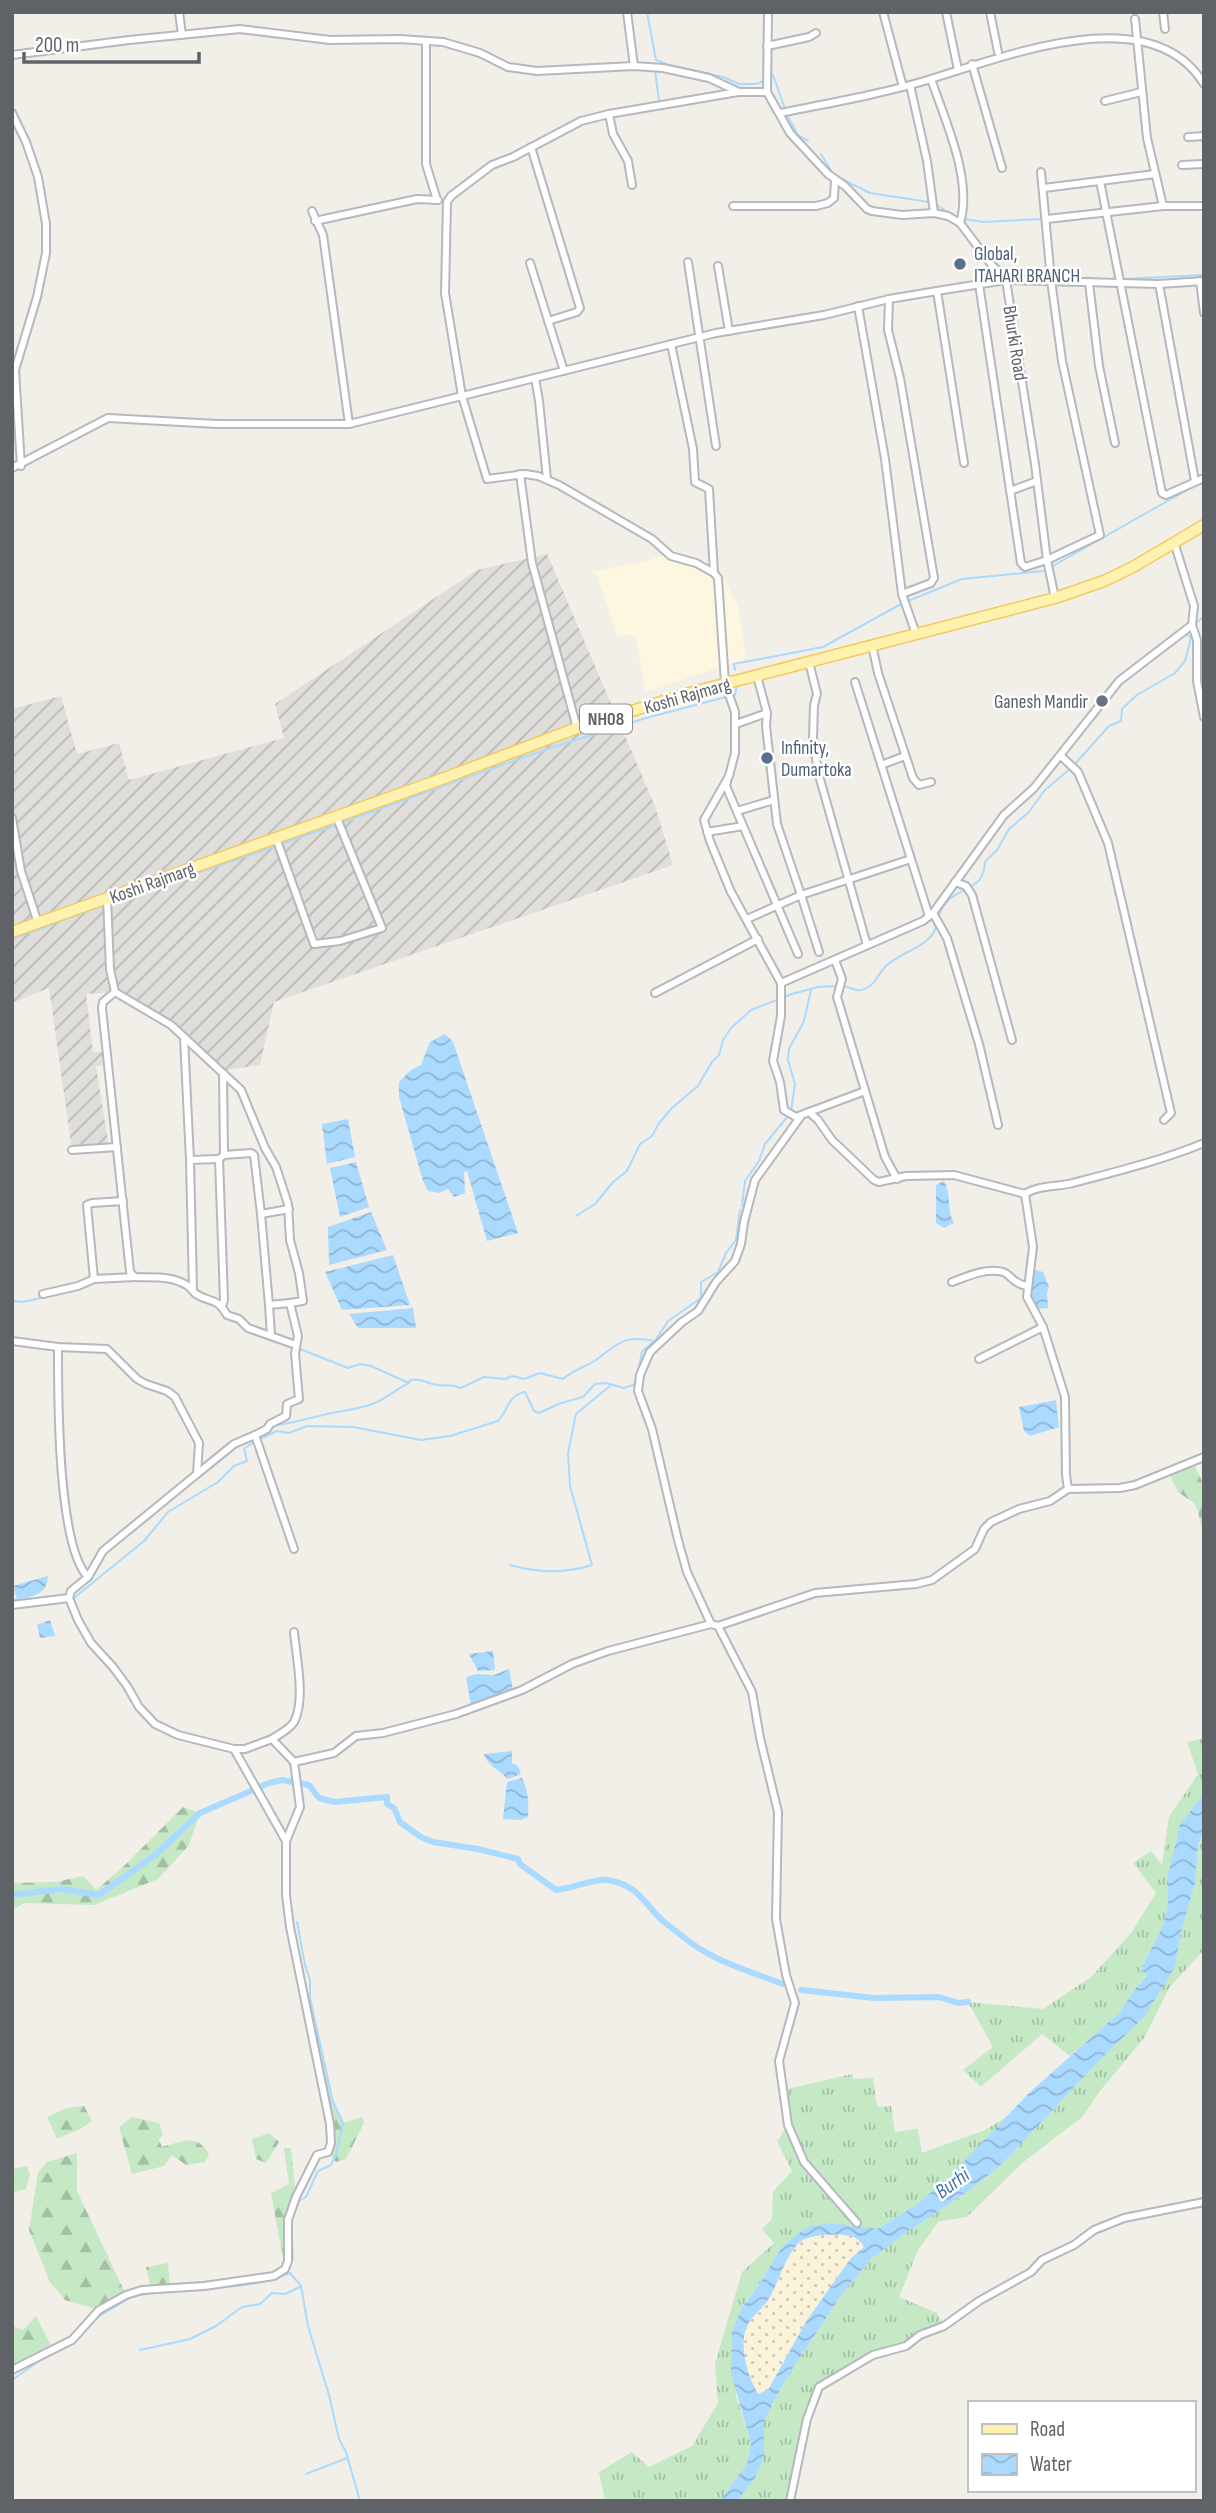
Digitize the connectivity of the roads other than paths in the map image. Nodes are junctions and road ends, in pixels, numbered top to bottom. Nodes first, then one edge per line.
1 (179, 12) edge
2 (627, 12) edge
3 (768, 12) edge
4 (883, 12) edge
5 (946, 12) edge
6 (990, 12) edge
7 (1140, 12) edge
8 (1163, 12) edge
9 (1122, 16) dead end
10 (1135, 19) junction
11 (1164, 30) dead end
12 (816, 33) dead end
13 (182, 35) junction
14 (426, 41) junction
15 (1020, 43) dead end
16 (767, 46) junction
17 (1186, 51) dead end
18 (998, 52) junction
19 (12, 55) edge
20 (972, 64) junction
21 (634, 66) junction
22 (958, 69) junction
23 (931, 79) junction
24 (1204, 84) edge
25 (907, 86) junction
26 (767, 89) junction
27 (738, 92) junction
28 (1141, 92) junction
29 (1105, 101) dead end
30 (12, 113) edge
31 (780, 113) junction
32 (609, 114) junction
33 (1204, 136) edge
34 (1188, 138) dead end
35 (531, 147) junction
36 (1204, 164) edge
37 (1182, 165) dead end
38 (1002, 168) dead end
39 (1041, 172) dead end
40 (1155, 174) junction
41 (835, 180) junction
42 (1100, 181) junction
43 (632, 185) dead end
44 (1044, 188) junction
45 (437, 200) junction
46 (447, 202) junction
47 (733, 205) dead end
48 (1163, 206) junction
49 (1204, 206) edge
50 (312, 211) dead end
51 (934, 212) junction
52 (1106, 214) junction
53 (1047, 219) junction
54 (315, 221) junction
55 (960, 223) junction
56 (688, 262) dead end
57 (530, 263) dead end
58 (718, 266) dead end
59 (1006, 279) junction
60 (1051, 281) junction
61 (1202, 281) edge
62 (1089, 283) junction
63 (979, 284) junction
64 (1120, 284) junction
65 (1159, 285) junction
66 (937, 290) junction
67 (889, 299) junction
68 (858, 306) junction
69 (1204, 313) edge
70 (548, 321) junction
71 (729, 331) junction
72 (699, 337) junction
73 (671, 344) junction
74 (564, 371) junction
75 (535, 378) junction
76 (461, 396) junction
77 (349, 424) junction
78 (1115, 443) dead end
79 (716, 446) dead end
80 (964, 463) dead end
81 (21, 466) junction
82 (12, 468) edge
83 (520, 474) junction
84 (1204, 478) edge
85 (547, 480) junction
86 (1037, 481) junction
87 (1195, 481) junction
88 (1010, 491) junction
89 (1204, 525) edge
90 (1174, 542) junction
91 (1048, 566) junction
92 (714, 573) junction
93 (903, 596) junction
94 (1055, 598) junction
95 (1192, 627) junction
96 (916, 634) junction
97 (872, 645) junction
98 (809, 662) junction
99 (757, 676) junction
100 (855, 682) dead end
101 (725, 683) junction
102 (767, 713) junction
103 (1204, 717) edge
104 (736, 724) junction
105 (577, 728) junction
106 (905, 756) junction
107 (1061, 756) junction
108 (881, 765) junction
109 (729, 776) junction
110 (931, 782) dead end
111 (774, 800) junction
112 (737, 811) junction
113 (336, 816) junction
114 (12, 818) edge
115 (743, 826) junction
116 (707, 832) junction
117 (276, 838) junction
118 (911, 859) junction
119 (848, 878) junction
120 (955, 882) junction
121 (801, 895) junction
122 (107, 898) junction
123 (777, 905) junction
124 (934, 917) junction
125 (747, 919) junction
126 (38, 922) junction
127 (12, 932) edge
128 (758, 939) junction
129 (867, 945) junction
130 (819, 952) dead end
131 (798, 954) dead end
132 (835, 960) junction
133 (781, 983) junction
134 (115, 992) junction
135 (655, 993) dead end
136 (184, 1038) junction
137 (1012, 1040) dead end
138 (223, 1074) junction
139 (865, 1091) junction
140 (808, 1112) junction
141 (802, 1116) junction
142 (1164, 1120) dead end
143 (998, 1125) dead end
144 (1204, 1143) edge
145 (117, 1147) junction
146 (72, 1150) dead end
147 (221, 1157) junction
148 (190, 1160) junction
149 (897, 1179) junction
150 (1025, 1194) junction
151 (123, 1201) junction
152 (289, 1209) junction
153 (261, 1214) junction
154 (135, 1278) junction
155 (94, 1279) junction
156 (952, 1282) dead end
157 (1026, 1286) junction
158 (193, 1290) junction
159 (43, 1294) dead end
160 (290, 1303) junction
161 (269, 1305) junction
162 (222, 1306) junction
163 (1043, 1327) junction
164 (271, 1335) junction
165 (12, 1341) edge
166 (296, 1345) junction
167 (58, 1348) junction
168 (979, 1359) dead end
169 (257, 1438) junction
170 (1204, 1457) edge
171 (197, 1474) junction
172 (1068, 1489) junction
173 (294, 1549) dead end
174 (88, 1577) junction
175 (69, 1598) junction
176 (12, 1605) edge
177 (714, 1625) junction
178 (294, 1632) dead end
179 (271, 1739) junction
180 (234, 1749) junction
181 (293, 1762) junction
182 (286, 1841) junction
183 (1204, 2202) edge
184 (857, 2223) dead end
185 (12, 2370) edge
186 (790, 2501) edge

1 - 13 street
2 - 21 street
3 - 16 street
4 - 25 street
5 - 22 street
6 - 18 street
7 - 10 street
8 - 11 street
9 - 10 street
10 - 28 street
12 - 16 street
13 - 14 street
13 - 19 street
14 - 21 street
14 - 45 street
15 - 18 street
16 - 26 street
17 - 24 street
18 - 20 street
20 - 22 street
20 - 38 street
21 - 27 street
22 - 23 street
23 - 25 street
23 - 55 street
25 - 31 street
25 - 51 street
26 - 27 street
26 - 31 street, Bhurki Road
27 - 32 street
28 - 29 street
28 - 40 street
30 - 81 street
31 - 41 street, Bhurki Road
32 - 35 street
32 - 43 street
33 - 34 street
35 - 46 street
35 - 70 street
36 - 37 street
39 - 44 street
40 - 42 street
40 - 48 street
41 - 47 street
41 - 51 street, Bhurki Road
42 - 44 street
42 - 52 street
44 - 53 street
45 - 46 street
45 - 54 street
46 - 76 street
48 - 49 street
48 - 52 street
50 - 54 street
51 - 55 street, Bhurki Road
52 - 53 street
52 - 64 street
53 - 60 street
54 - 77 street
55 - 59 street, Bhurki Road
56 - 72 street
57 - 70 street
58 - 71 street
59 - 60 street
59 - 63 street
59 - 86 street, Bhurki Road
60 - 62 street
60 - 91 street
61 - 65 street
61 - 69 street
62 - 64 street
62 - 78 street
63 - 66 street
63 - 88 street
64 - 65 street
64 - 87 street
65 - 87 street
66 - 67 street
66 - 80 street
67 - 68 street
67 - 93 street
68 - 71 street
68 - 93 street
70 - 74 street
71 - 72 street
72 - 73 street
72 - 79 street
73 - 74 street
73 - 92 street
74 - 75 street
75 - 76 street
75 - 85 street
76 - 77 street
76 - 83 street
77 - 81 street
81 - 82 street
83 - 85 street
83 - 105 street
84 - 87 street
85 - 92 street
86 - 88 street
86 - 91 street, Bhurki Road
88 - 91 street
89 - 90 main road, Koshi Rajmarg / NH08
90 - 94 main road, Koshi Rajmarg / NH08
90 - 95 street
91 - 94 street, Bhurki Road
92 - 101 street
93 - 96 street
94 - 96 main road, Koshi Rajmarg / NH08
95 - 103 street
95 - 107 street
96 - 97 main road, Koshi Rajmarg / NH08
97 - 98 main road, Koshi Rajmarg / NH08
97 - 106 street
98 - 99 main road, Koshi Rajmarg / NH08
98 - 119 street
99 - 101 main road, Koshi Rajmarg / NH08
99 - 102 street
100 - 108 street
101 - 104 street
101 - 105 main road, Koshi Rajmarg / NH08
102 - 104 street
102 - 111 street
104 - 109 street
105 - 113 main road, Koshi Rajmarg / NH08
106 - 108 street
106 - 110 street
107 - 120 street
107 - 142 street
108 - 118 street
109 - 112 street
109 - 116 street
111 - 112 street
111 - 121 street
112 - 115 street
113 - 117 main road, Koshi Rajmarg / NH08
113 - 117 street
114 - 126 street
115 - 116 street
115 - 123 street
116 - 125 street
117 - 122 main road, Koshi Rajmarg / NH08
118 - 119 street
118 - 124 street
119 - 121 street
119 - 129 street
120 - 124 street
120 - 137 street
121 - 123 street
121 - 130 street
122 - 126 main road, Koshi Rajmarg / NH08
122 - 134 street
123 - 125 street
123 - 131 street
124 - 129 street
124 - 143 street
125 - 128 street
126 - 127 main road, Koshi Rajmarg / NH08
128 - 133 street
128 - 135 street
129 - 132 street
132 - 133 street
132 - 139 street
133 - 141 street
134 - 136 street
134 - 145 street
136 - 138 street
136 - 148 street
138 - 147 street
138 - 152 street
139 - 140 street
139 - 149 street
140 - 141 street
140 - 149 street
141 - 177 street
144 - 150 street
145 - 146 street
145 - 151 street
147 - 148 street
147 - 153 street
147 - 162 street
148 - 158 street
149 - 150 street
150 - 157 street
151 - 154 street
151 - 155 street
152 - 153 street
152 - 160 street
153 - 161 street
154 - 155 street
154 - 158 street
155 - 159 street
156 - 157 street
157 - 163 street
158 - 162 street
160 - 161 street
160 - 166 street
161 - 164 street
162 - 164 street
163 - 168 street
163 - 172 street
164 - 166 street
165 - 167 street
166 - 169 street
167 - 171 street
167 - 174 street
169 - 171 street
169 - 173 street
170 - 172 street
171 - 174 street
172 - 177 street
174 - 175 street
175 - 176 street
175 - 180 street
177 - 181 street
177 - 184 street
178 - 179 street
179 - 180 street
179 - 181 street
180 - 182 street
181 - 182 street
182 - 185 street
183 - 186 street

